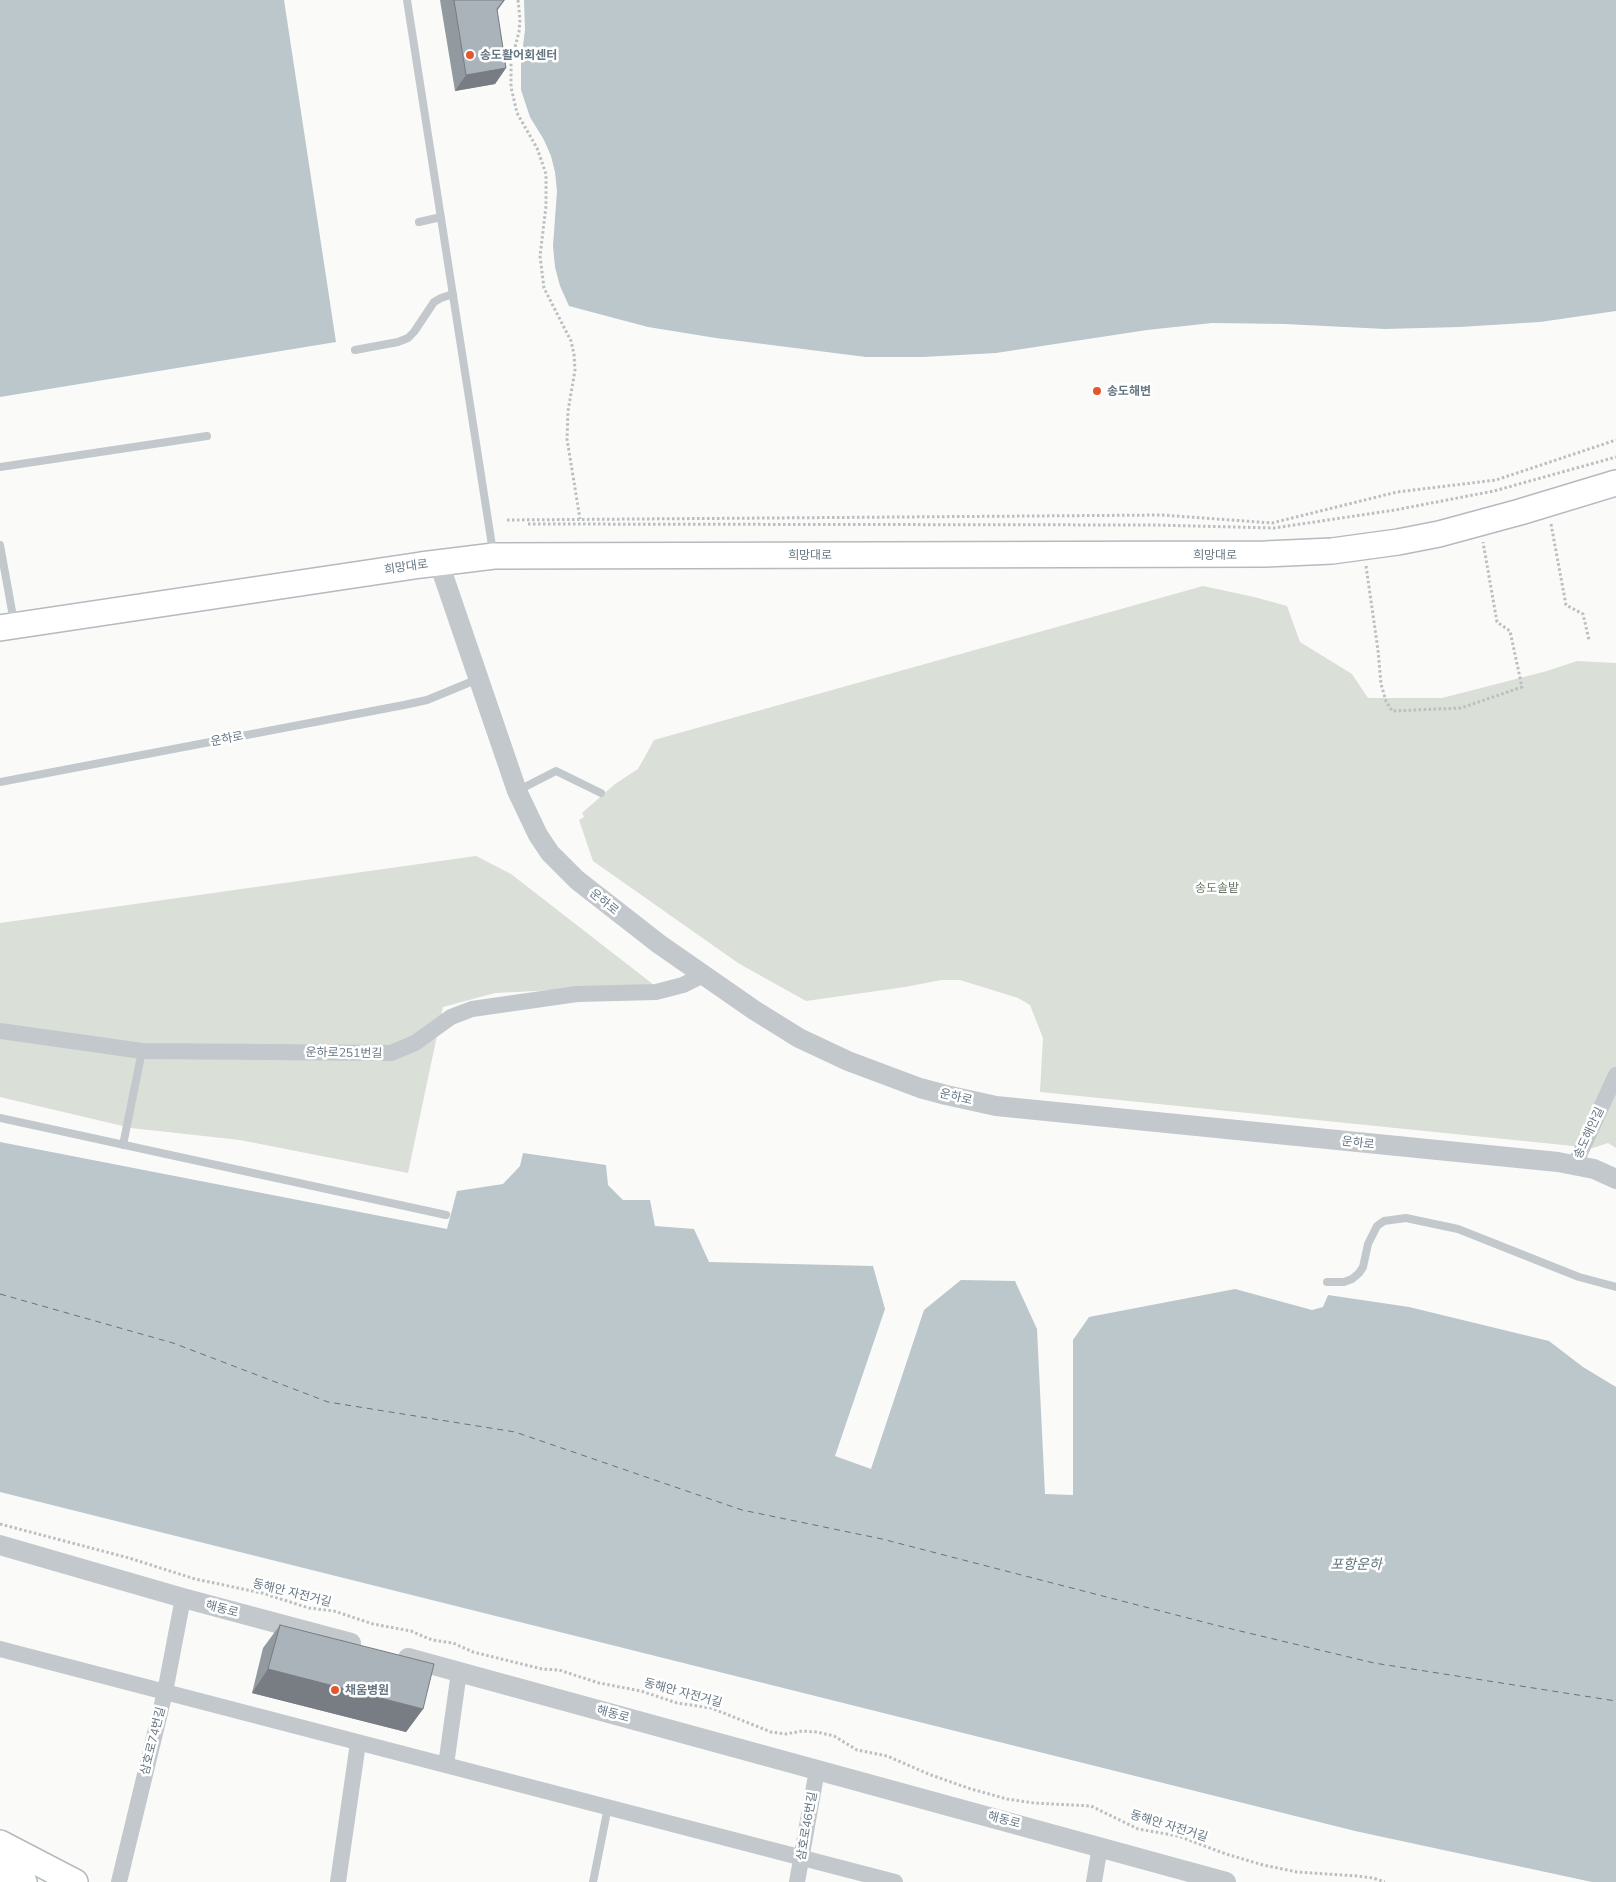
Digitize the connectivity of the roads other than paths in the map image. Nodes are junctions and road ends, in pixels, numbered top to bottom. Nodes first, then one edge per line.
1 (407, 0) edge
2 (441, 217) junction
3 (419, 222) dead end
4 (453, 294) junction
5 (355, 350) dead end
6 (207, 436) dead end
7 (0, 467) edge
8 (1616, 482) edge
9 (0, 545) edge
10 (494, 556) junction
11 (439, 563) junction
12 (4, 628) edge
13 (480, 679) junction
14 (0, 782) edge
15 (517, 790) junction
16 (601, 793) dead end
17 (703, 975) junction
18 (0, 1030) edge
19 (142, 1051) junction
20 (1616, 1075) edge
21 (0, 1118) edge
22 (123, 1145) junction
23 (1575, 1164) junction
24 (1616, 1179) edge
25 (446, 1215) dead end
26 (1327, 1282) dead end
27 (1616, 1287) edge
28 (0, 1546) edge
29 (183, 1598) junction
30 (0, 1649) edge
31 (459, 1672) junction
32 (165, 1692) junction
33 (358, 1743) junction
34 (446, 1765) junction
35 (817, 1770) junction
36 (608, 1807) junction
37 (0, 1843) edge
38 (1100, 1846) junction
39 (802, 1858) junction
40 (0, 1869) edge
41 (24, 1882) edge
42 (75, 1882) edge
43 (119, 1882) edge
44 (338, 1882) edge
45 (593, 1882) edge
46 (798, 1882) edge
47 (895, 1882) edge
48 (1094, 1882) edge
49 (1226, 1882) edge

1 - 2 lane
2 - 3 lane
2 - 4 lane
4 - 5 lane
4 - 10 lane
6 - 7 lane
8 - 10 main road, 희망대로
9 - 12 lane
10 - 11 main road, 희망대로
11 - 12 main road, 희망대로
11 - 13 street, 운하로
13 - 14 lane, 운하로
13 - 15 street, 운하로
15 - 16 lane
15 - 17 street, 운하로
17 - 19 street, 운하로251번길
17 - 23 street, 운하로
18 - 19 street, 운하로251번길
19 - 22 lane
20 - 23 street, 송도해안길
21 - 22 lane
22 - 25 lane
23 - 24 street, 운하로
26 - 27 lane
28 - 29 street, 해동로
29 - 31 street, 해동로
29 - 32 street, 삼호로74번길
30 - 32 street
31 - 34 street
31 - 35 street, 해동로
32 - 33 street
32 - 43 street, 삼호로74번길
33 - 34 street
33 - 44 street
34 - 36 street
35 - 38 street, 해동로
35 - 39 street, 삼호로46번길
36 - 39 street
36 - 45 lane
37 - 42 main road
38 - 48 street
38 - 49 street, 해동로
39 - 46 street, 삼호로46번길
39 - 47 street
40 - 41 main road

